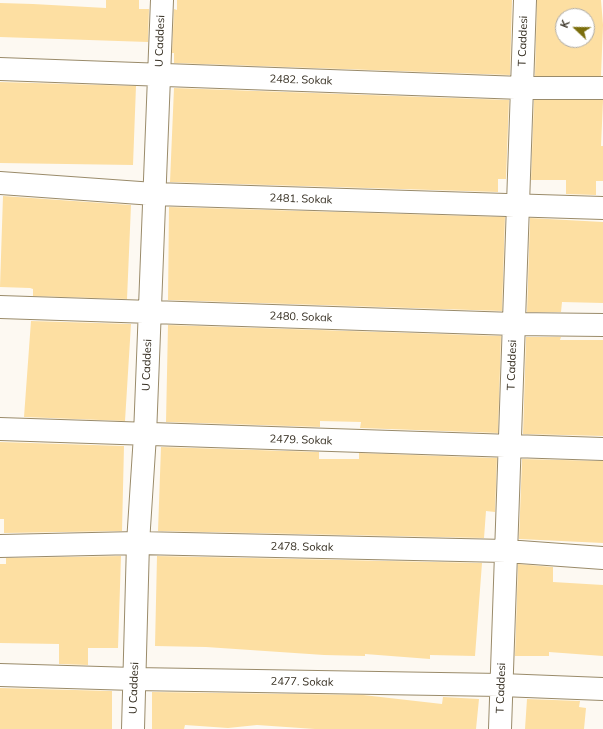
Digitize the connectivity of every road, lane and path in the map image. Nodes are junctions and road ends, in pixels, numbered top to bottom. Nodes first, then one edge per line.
1 (162, 0) edge
2 (525, 0) edge
3 (0, 69) edge
4 (159, 75) junction
5 (522, 88) junction
6 (603, 88) edge
7 (0, 183) edge
8 (154, 194) junction
9 (518, 206) junction
10 (603, 208) edge
11 (0, 307) edge
12 (149, 312) junction
13 (514, 324) junction
14 (603, 325) edge
15 (0, 429) edge
16 (145, 435) junction
17 (510, 447) junction
18 (603, 450) edge
19 (138, 543) junction
20 (0, 546) edge
21 (506, 551) junction
22 (603, 558) edge
23 (0, 675) edge
24 (134, 679) junction
25 (501, 685) junction
26 (603, 689) edge
27 (133, 729) edge
28 (500, 729) edge

1 - 4 street, U Caddesi
2 - 5 street, T Caddesi
3 - 4 street, 2482. Sokak
4 - 5 street, 2482. Sokak
4 - 8 street, U Caddesi
5 - 6 street, 2482. Sokak
5 - 9 street, T Caddesi
7 - 8 street, 2481. Sokak
8 - 9 street, 2481. Sokak
8 - 12 street, U Caddesi
9 - 10 street, 2481. Sokak
9 - 13 street, T Caddesi
11 - 12 street, 2480. Sokak
12 - 13 street, 2480. Sokak
12 - 16 street, U Caddesi
13 - 14 street, 2480. Sokak
13 - 17 street, T Caddesi
15 - 16 street, 2479. Sokak
16 - 17 street, 2479. Sokak
16 - 19 street, U Caddesi
17 - 18 street, 2479. Sokak
17 - 21 street, T Caddesi
19 - 20 street, 2478. Sokak
19 - 21 street, 2478. Sokak
19 - 24 street, U Caddesi
21 - 22 street, 2478. Sokak
21 - 25 street, T Caddesi
23 - 24 street, 2477. Sokak
24 - 25 street, 2477. Sokak
24 - 27 street, U Caddesi
25 - 26 street, 2477. Sokak
25 - 28 street, T Caddesi

